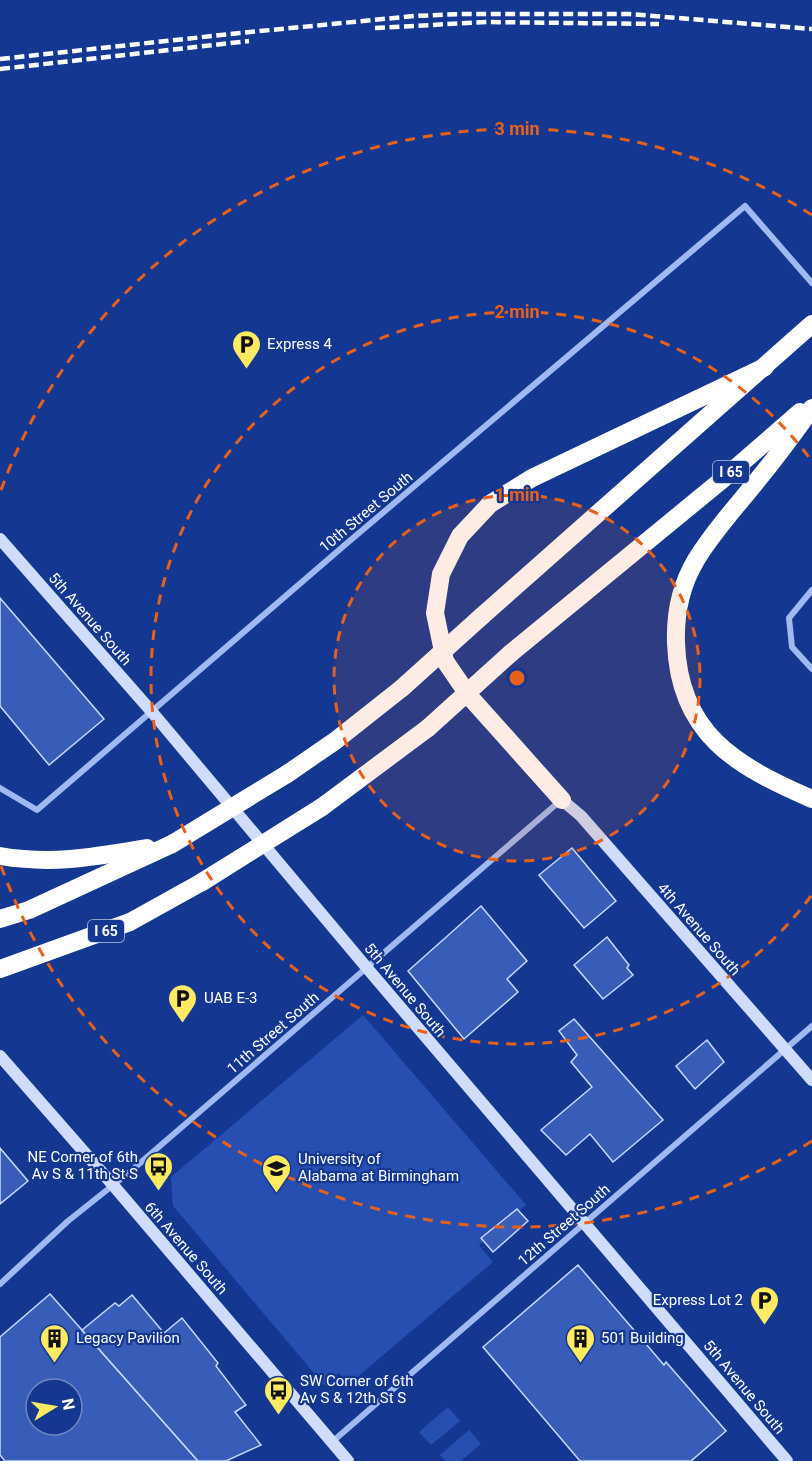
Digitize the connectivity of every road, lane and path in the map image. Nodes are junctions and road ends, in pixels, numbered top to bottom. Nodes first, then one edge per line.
1 (812, 283) edge
2 (812, 324) edge
3 (765, 367) junction
4 (812, 402) edge
5 (812, 408) edge
6 (0, 539) edge
7 (812, 590) edge
8 (812, 669) edge
9 (152, 712) junction
10 (0, 788) edge
11 (812, 799) edge
12 (562, 800) junction
13 (172, 844) junction
14 (0, 856) edge
15 (0, 919) edge
16 (366, 968) junction
17 (2, 969) edge
18 (812, 1026) edge
19 (785, 1049) junction
20 (0, 1056) edge
21 (812, 1080) edge
22 (113, 1185) junction
23 (584, 1223) junction
24 (0, 1284) edge
25 (332, 1442) junction
26 (348, 1461) edge
27 (787, 1461) edge

1 - 9 street, 10th Street South
2 - 3 highway
3 - 12 highway
3 - 13 highway, bridge
4 - 17 highway, I 65, bridge
5 - 11 highway
6 - 9 street, 5th Avenue South
7 - 8 street
9 - 10 street, 10th Street South
9 - 16 street, 5th Avenue South
12 - 16 street, 11th Street South
12 - 19 street, 4th Avenue South
13 - 14 highway
13 - 15 highway
16 - 22 street, 11th Street South
16 - 23 street, 5th Avenue South
18 - 19 street, 12th Street South
19 - 21 street, 4th Avenue South
19 - 23 street, 12th Street South
20 - 22 street, 6th Avenue South
22 - 24 street, 11th Street South
22 - 25 street, 6th Avenue South
23 - 25 street, 12th Street South
23 - 27 street, 5th Avenue South
25 - 26 street, 6th Avenue South

